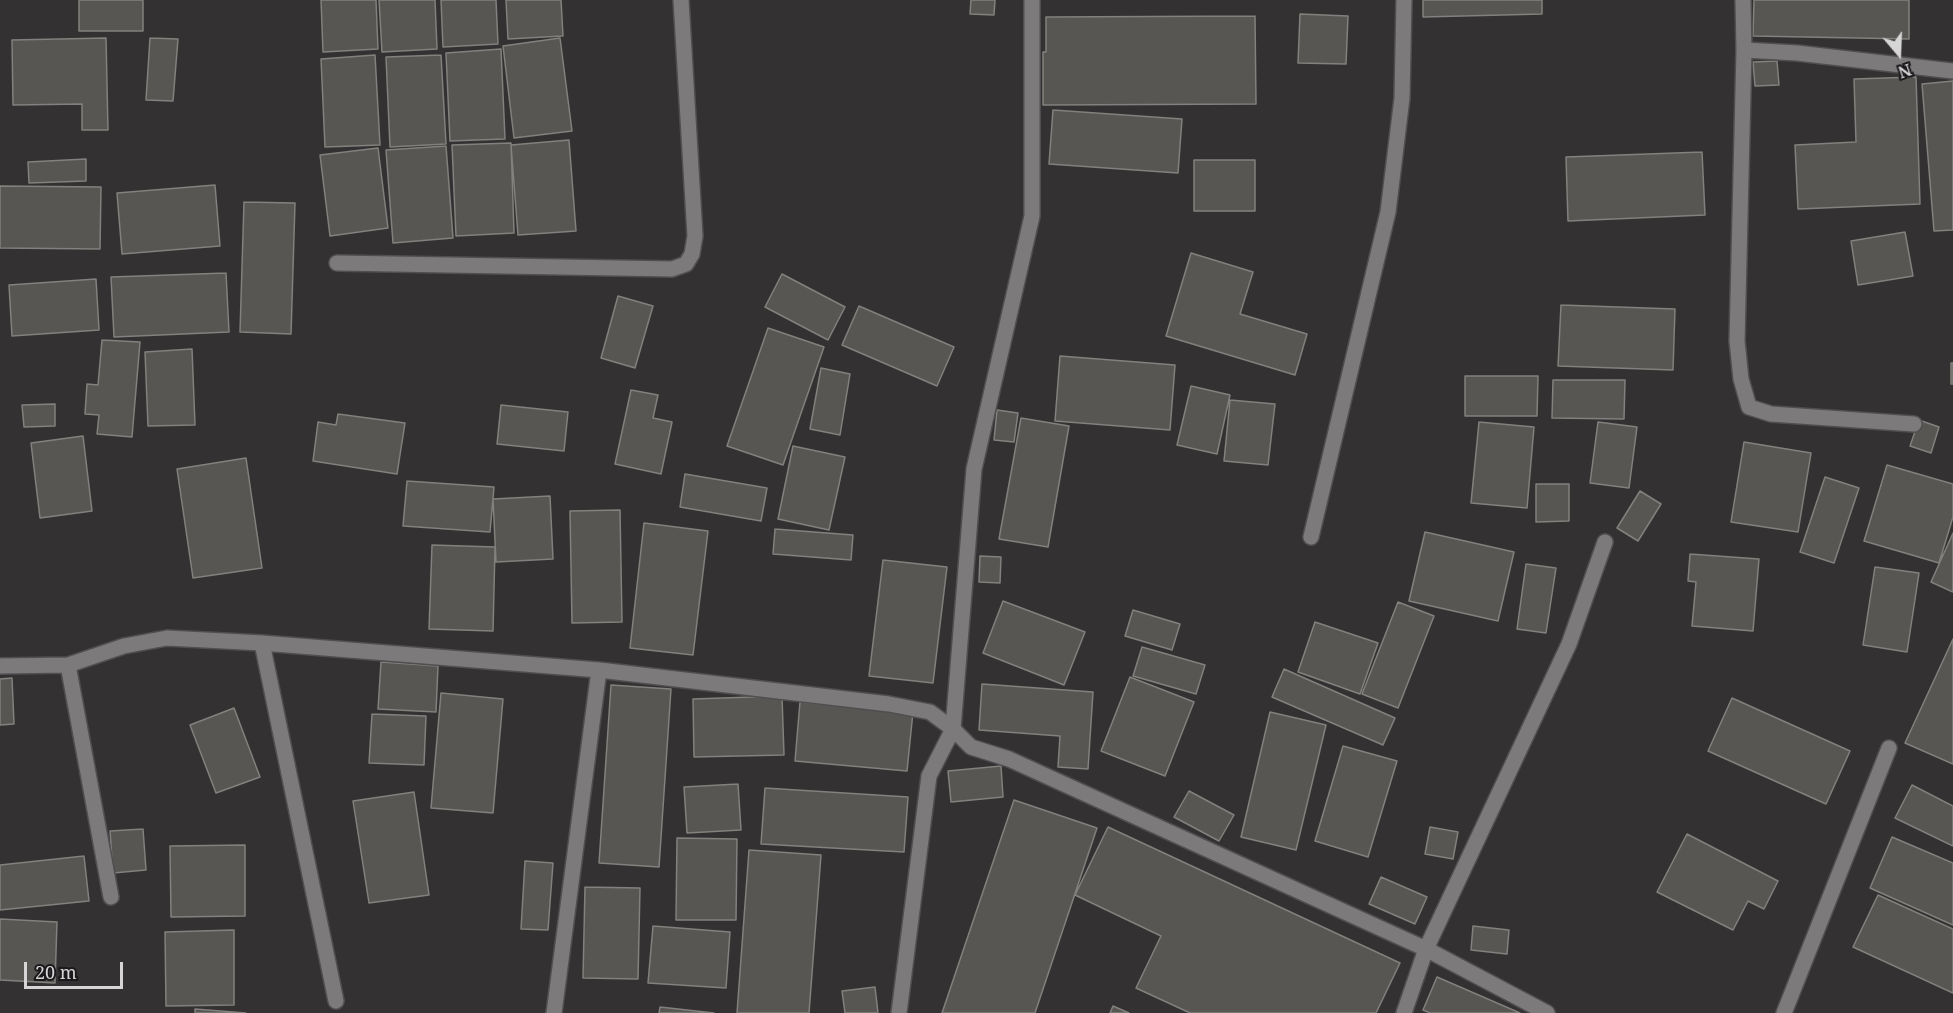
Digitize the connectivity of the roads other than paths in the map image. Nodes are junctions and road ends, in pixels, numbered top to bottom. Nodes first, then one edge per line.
1 (681, 0) edge
2 (1032, 0) edge
3 (1404, 0) edge
4 (1743, 0) edge
5 (1744, 50) junction
6 (1953, 71) edge
7 (338, 263) dead end
8 (1914, 424) dead end
9 (1311, 537) dead end
10 (1605, 542) dead end
11 (262, 643) junction
12 (68, 665) junction
13 (0, 666) edge
14 (599, 670) junction
15 (953, 729) junction
16 (1889, 748) dead end
17 (111, 897) dead end
18 (1426, 949) junction
19 (336, 1001) dead end
20 (554, 1013) edge
21 (899, 1013) edge
22 (1404, 1013) edge
23 (1547, 1013) edge
24 (1784, 1013) edge

1 - 7 street
2 - 15 street
3 - 9 street
4 - 5 street
5 - 6 street
5 - 8 street
10 - 18 street
11 - 12 street
11 - 14 street
11 - 19 street
12 - 13 street
12 - 17 street
14 - 15 street
14 - 20 street
15 - 18 street
15 - 21 street
16 - 24 street
18 - 22 street
18 - 23 street

